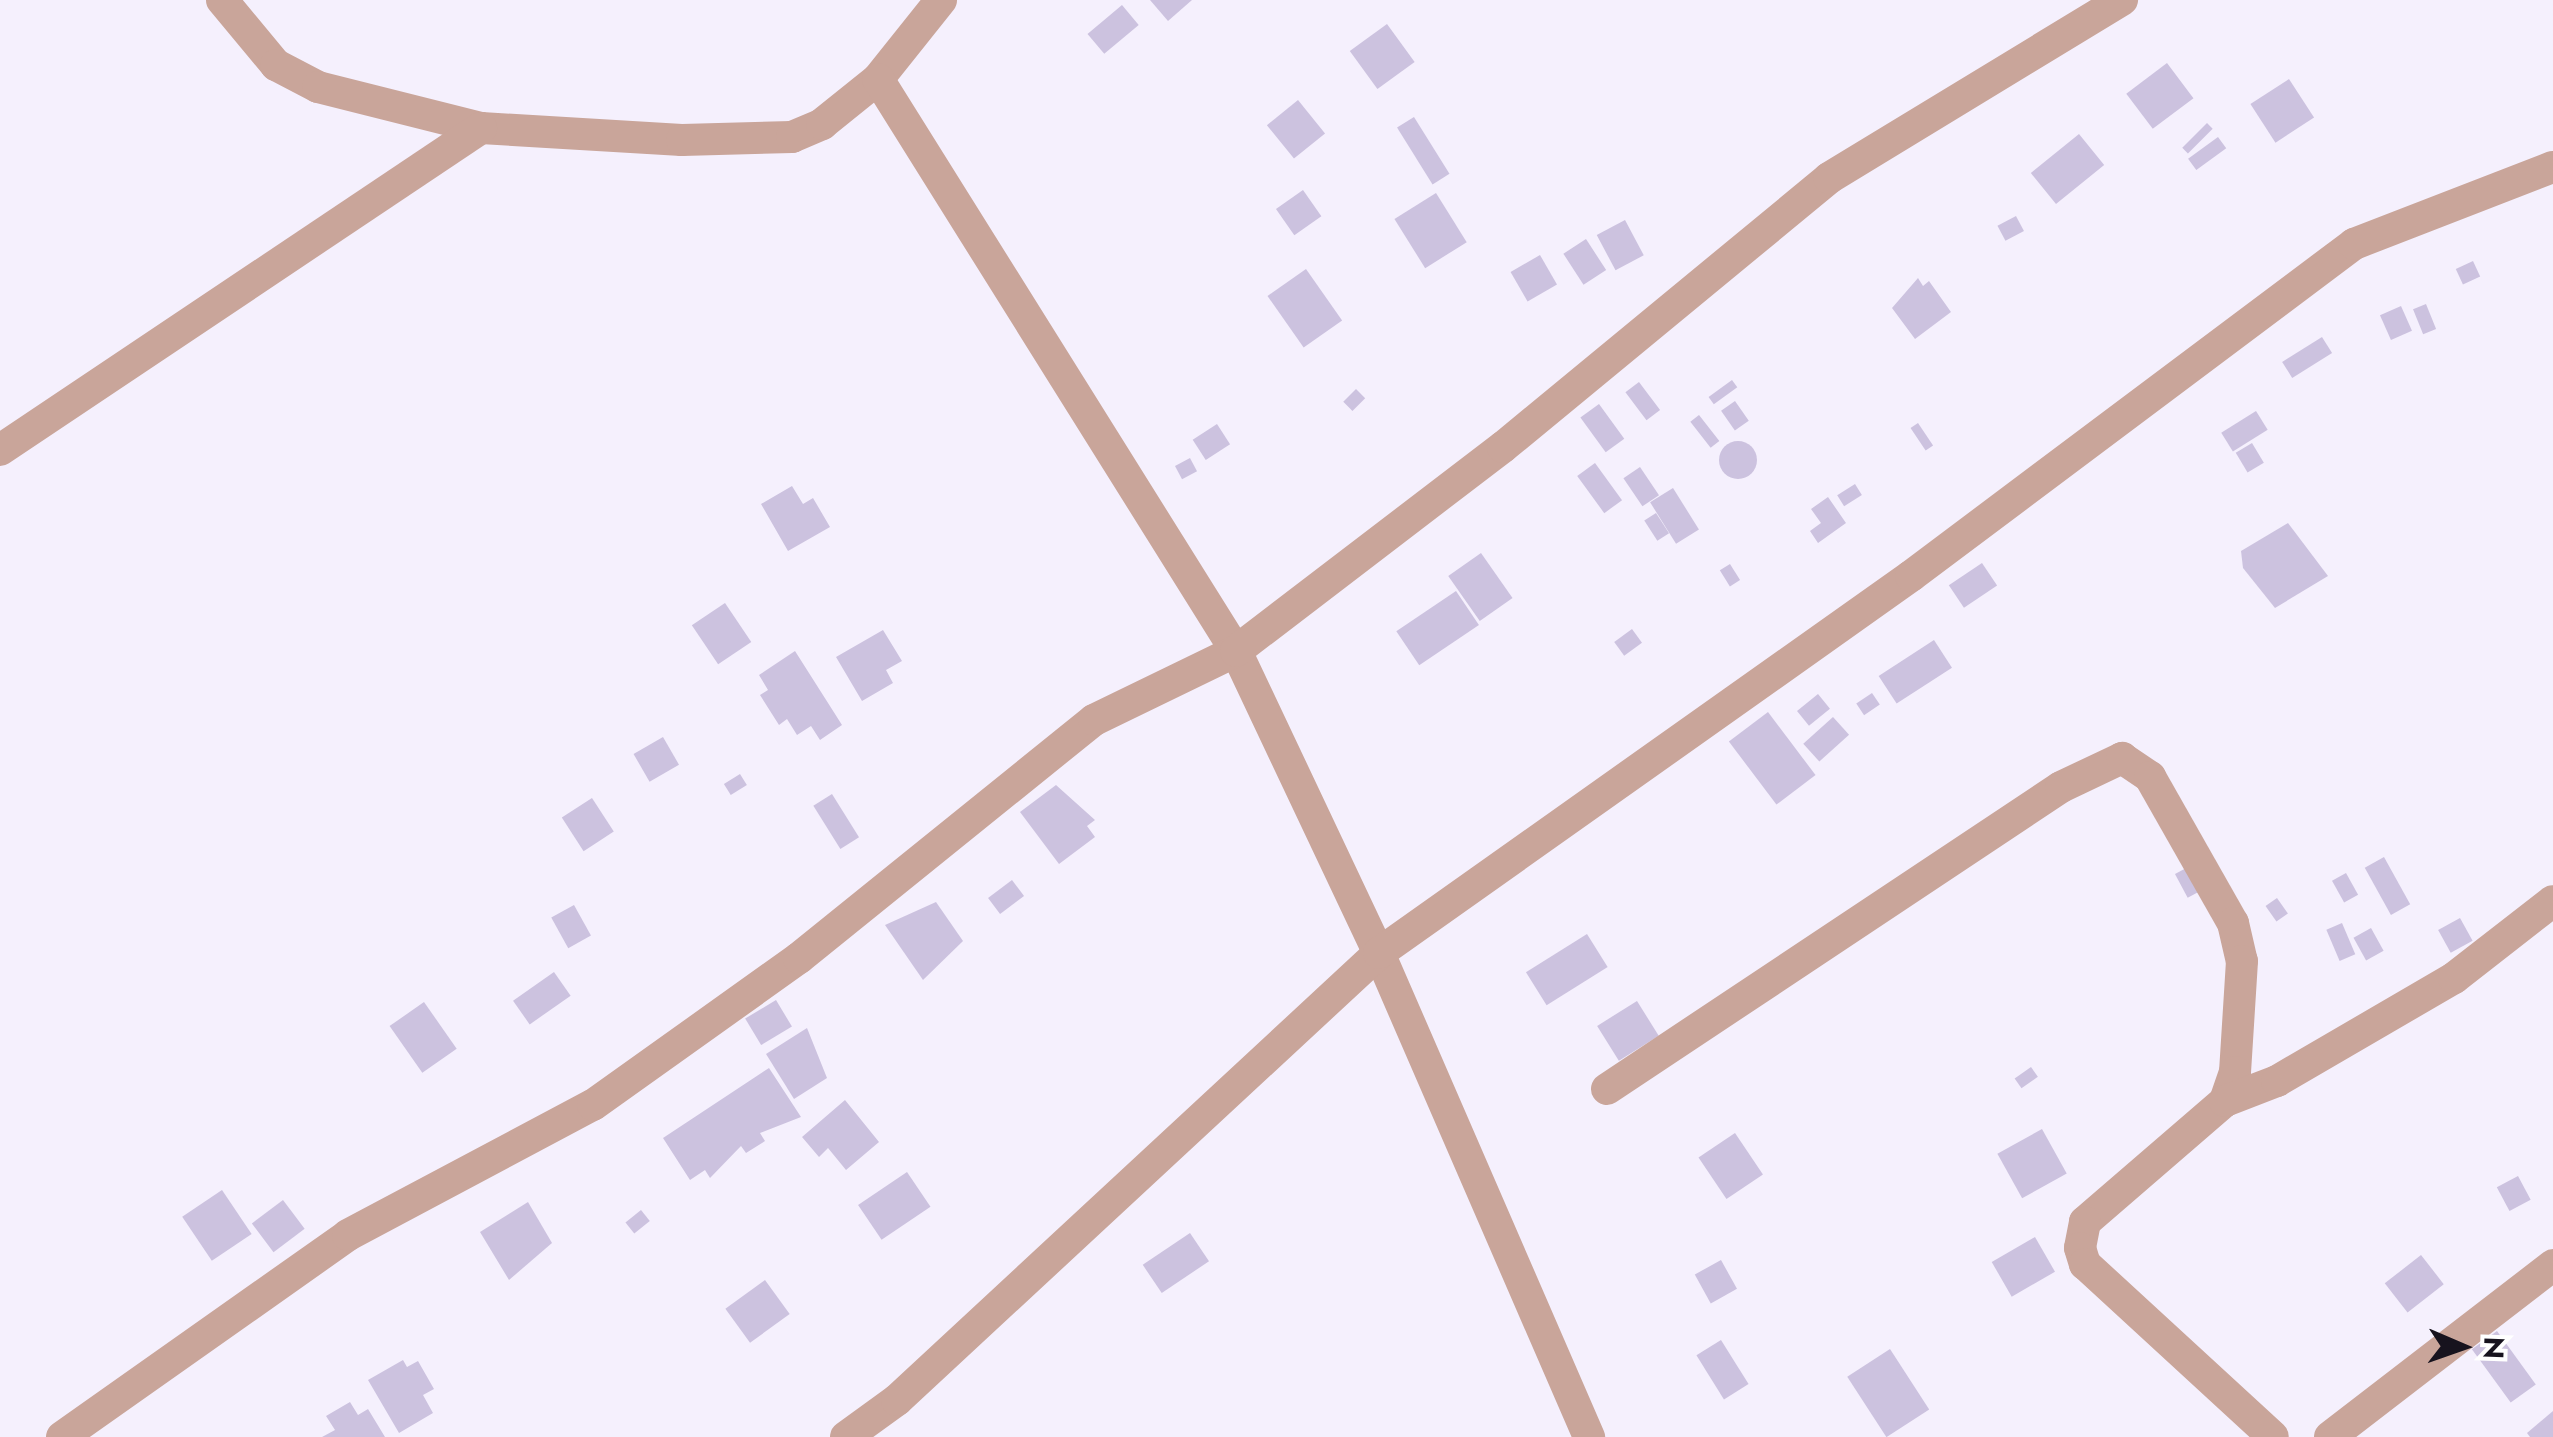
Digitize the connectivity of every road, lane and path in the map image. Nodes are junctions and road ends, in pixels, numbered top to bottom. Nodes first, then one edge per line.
1 (222, 0) edge
2 (941, 0) edge
3 (2122, 0) edge
4 (878, 80) junction
5 (481, 128) junction
6 (2553, 168) edge
7 (0, 450) edge
8 (1236, 652) junction
9 (2553, 901) edge
10 (1379, 953) junction
11 (1607, 1089) dead end
12 (2226, 1101) junction
13 (2553, 1265) edge
14 (62, 1437) edge
15 (846, 1437) edge
16 (1589, 1437) edge
17 (2273, 1437) edge
18 (2330, 1437) edge

1 - 5 street
2 - 4 street
3 - 8 street
4 - 5 street
4 - 8 street
5 - 7 street
6 - 10 street
8 - 10 street
8 - 14 street
9 - 12 street
10 - 15 street
10 - 16 street
11 - 12 street
12 - 17 street
13 - 18 street

